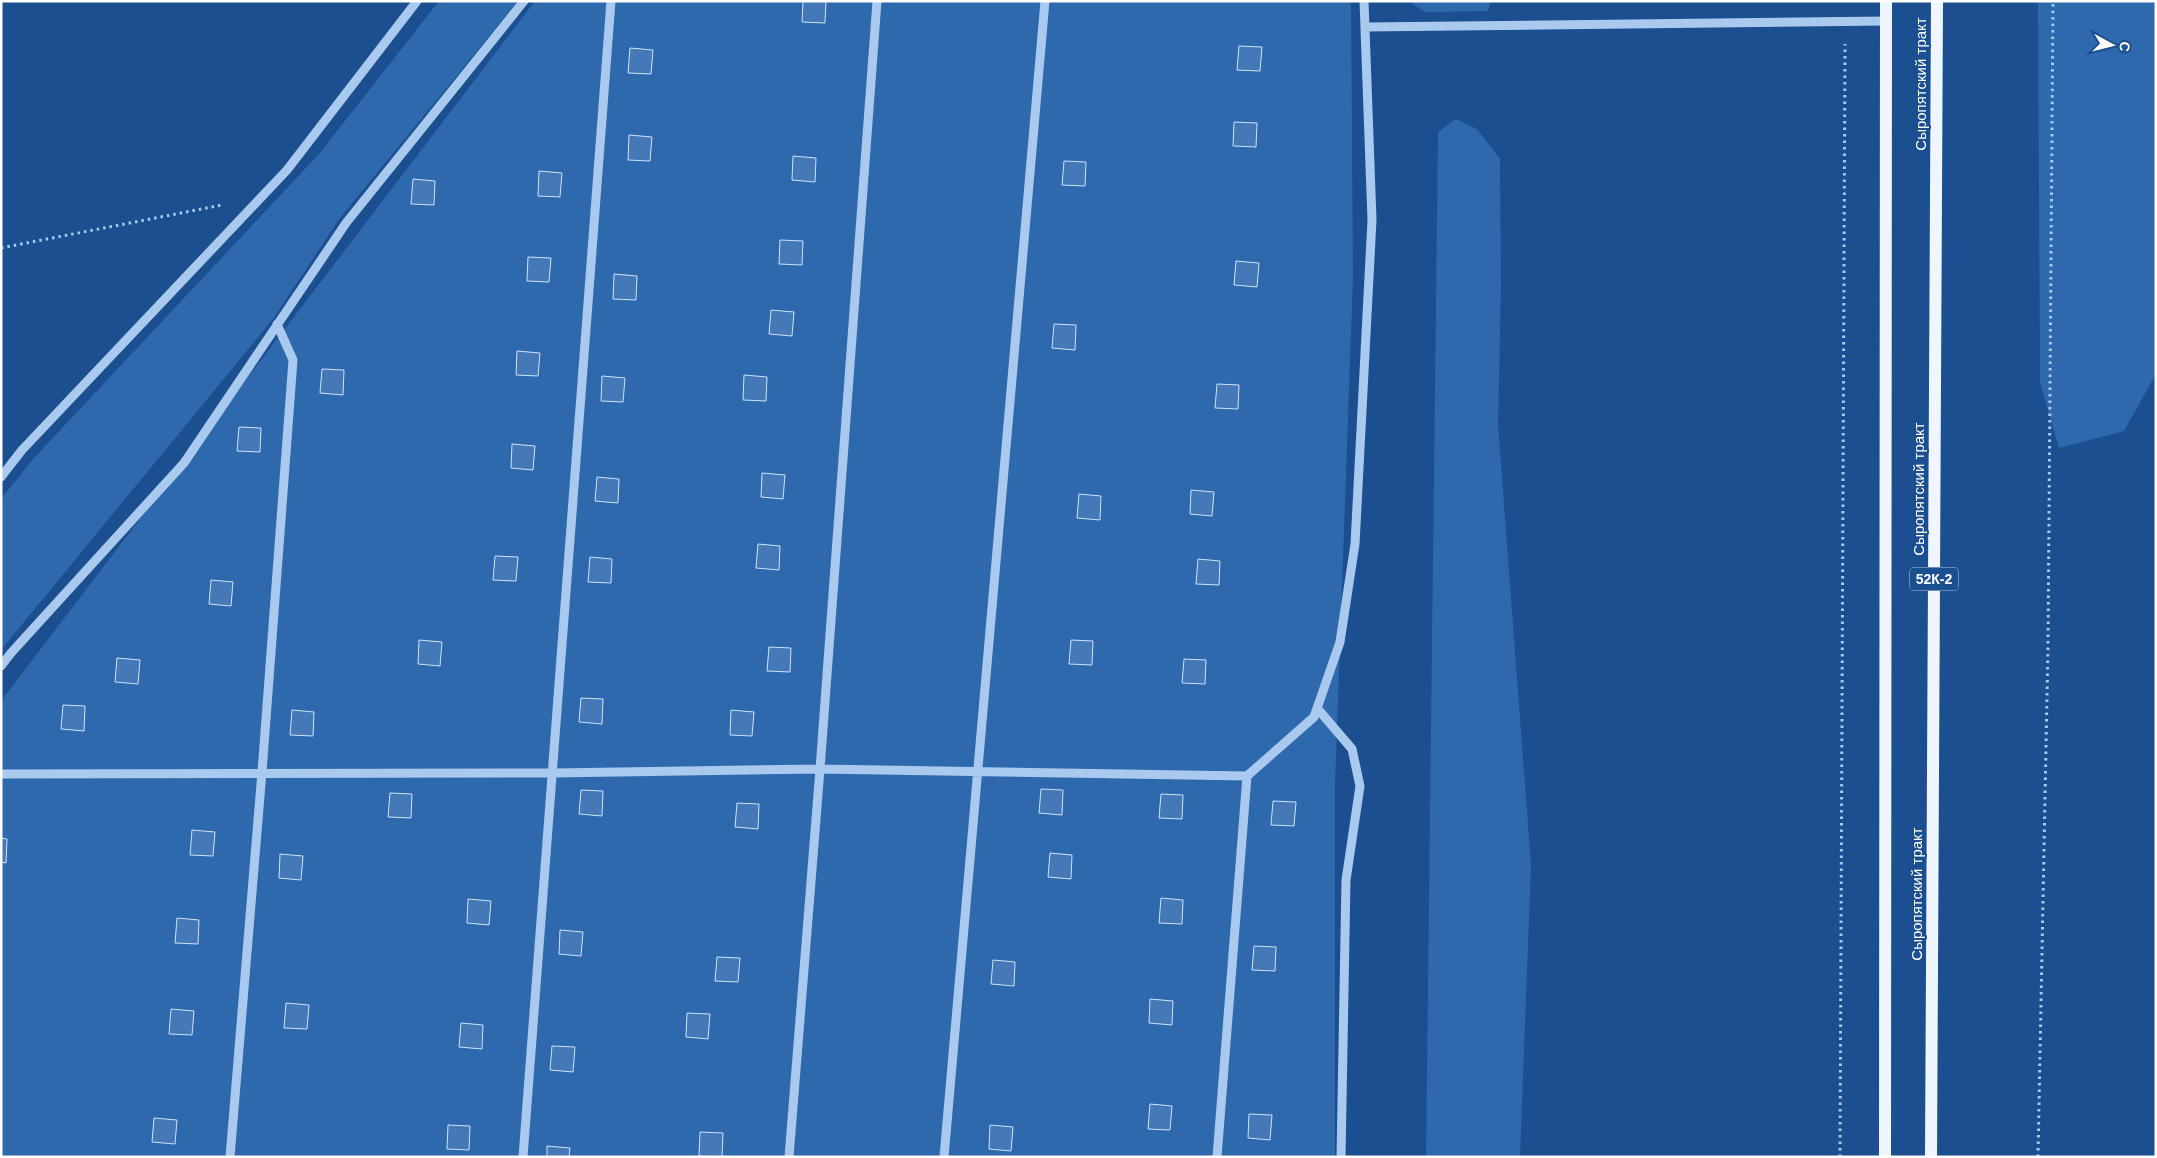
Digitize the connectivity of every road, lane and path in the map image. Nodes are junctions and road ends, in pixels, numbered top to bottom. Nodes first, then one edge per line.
1 (418, 1) edge
2 (524, 1) edge
3 (611, 1) edge
4 (877, 1) edge
5 (1045, 1) edge
6 (1364, 1) edge
7 (1886, 1) edge
8 (1937, 1) edge
9 (2052, 1) edge
10 (1845, 21) junction
11 (1886, 21) junction
12 (1365, 27) junction
13 (262, 197) junction
14 (1, 248) edge
15 (277, 324) junction
16 (1, 476) edge
17 (1, 666) edge
18 (1317, 708) junction
19 (820, 769) junction
20 (262, 772) junction
21 (553, 773) junction
22 (976, 773) junction
23 (1, 774) edge
24 (1247, 776) junction
25 (230, 1157) edge
26 (523, 1157) edge
27 (789, 1157) edge
28 (944, 1157) edge
29 (1217, 1157) edge
30 (1341, 1157) edge
31 (1840, 1157) edge
32 (1885, 1157) edge
33 (1931, 1157) edge
34 (2038, 1157) edge

1 - 13 street
2 - 15 street
3 - 21 street
4 - 19 street
5 - 22 street
6 - 12 street
7 - 11 main road, Сыропятский тракт
8 - 33 main road, Сыропятский тракт / 52К-2
9 - 34 path
10 - 11 street
10 - 12 street
10 - 31 path
11 - 32 main road, Сыропятский тракт
12 - 18 street
13 - 14 path
13 - 16 street
15 - 17 street
15 - 20 street
18 - 24 street
18 - 30 street
19 - 21 street
19 - 22 street
19 - 27 street
20 - 21 street
20 - 23 street
20 - 25 street
21 - 26 street
22 - 24 street
22 - 28 street
24 - 29 street

